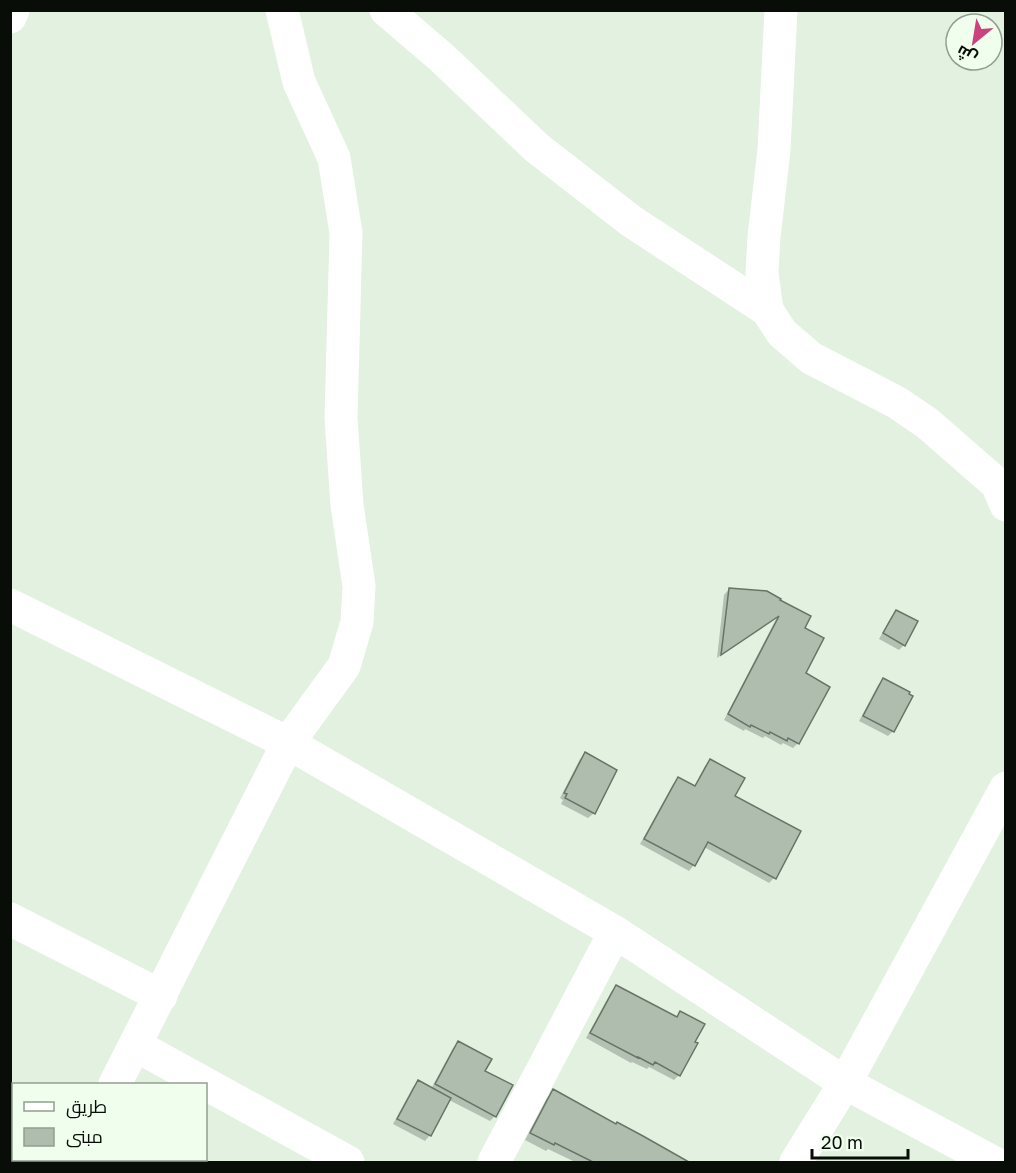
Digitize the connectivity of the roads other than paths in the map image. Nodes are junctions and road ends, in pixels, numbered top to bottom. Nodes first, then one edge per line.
1 (13, 10) edge
2 (282, 10) edge
3 (386, 10) edge
4 (781, 10) edge
5 (10, 17) edge
6 (767, 310) junction
7 (1005, 505) edge
8 (10, 605) edge
9 (288, 743) junction
10 (1005, 788) edge
11 (10, 919) edge
12 (615, 932) junction
13 (161, 996) junction
14 (135, 1045) junction
15 (116, 1083) edge
16 (204, 1083) edge
17 (845, 1083) junction
18 (207, 1085) edge
19 (348, 1162) edge
20 (494, 1162) edge
21 (796, 1162) edge
22 (993, 1162) edge

1 - 5 street
2 - 9 street
3 - 6 street
4 - 6 street
6 - 7 street
8 - 9 street
9 - 12 street
9 - 13 street
10 - 17 street
11 - 13 street
12 - 17 street
12 - 20 street
13 - 14 street
14 - 15 street
14 - 16 street
17 - 21 street
17 - 22 street
18 - 19 street

